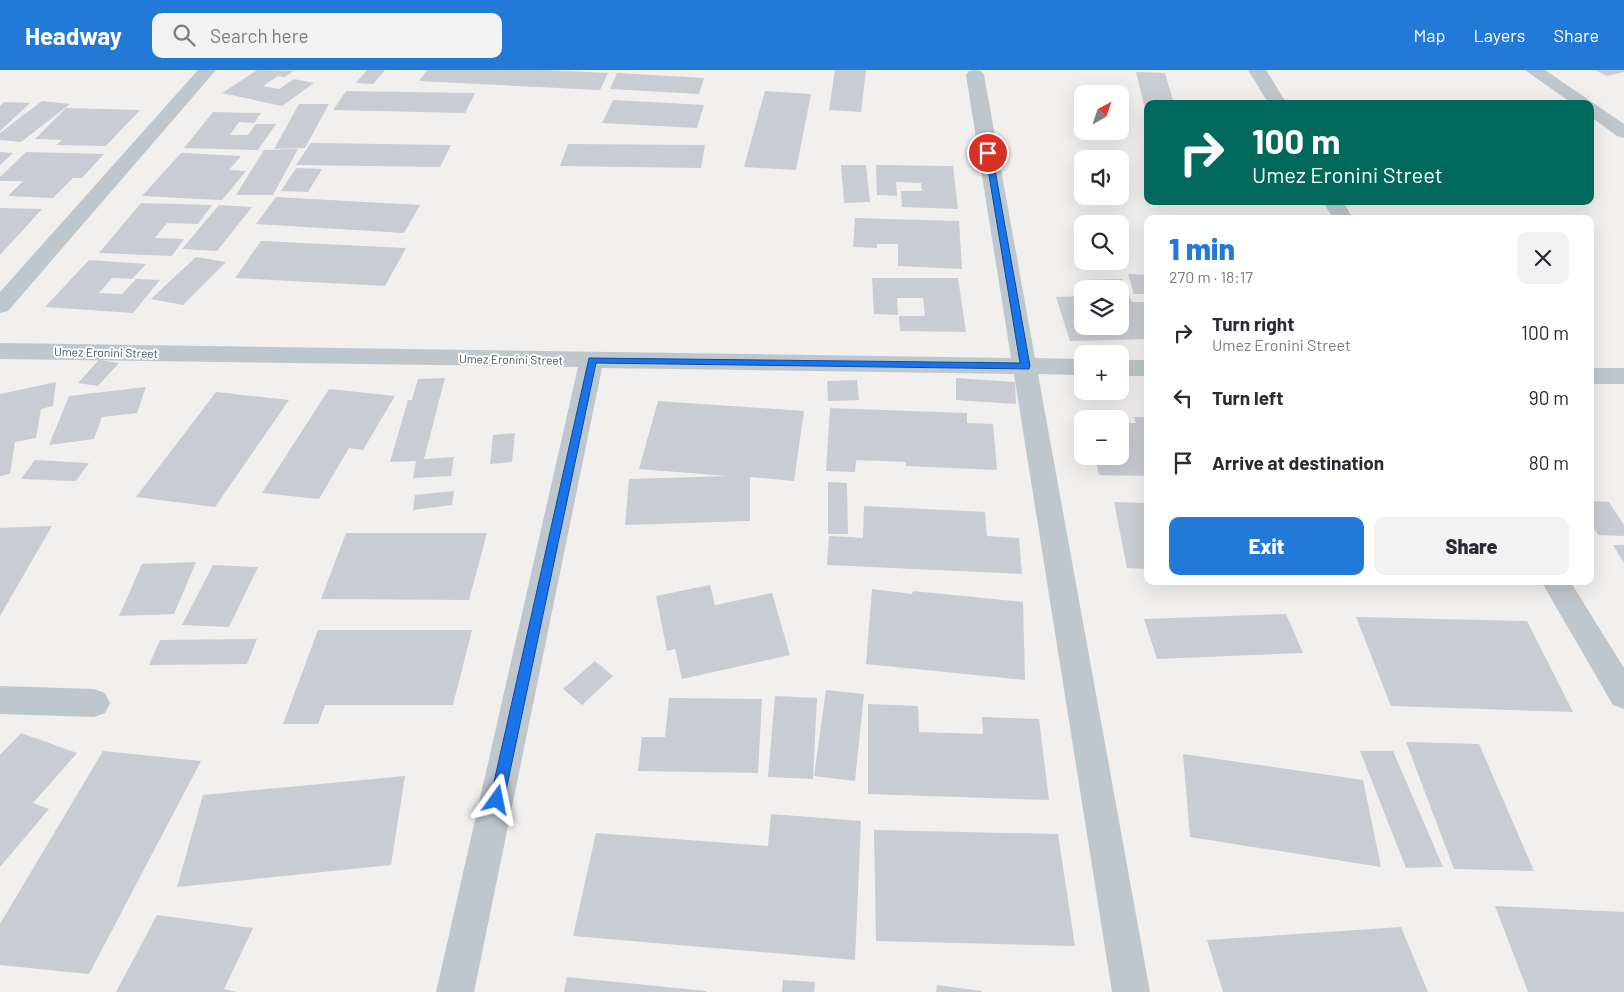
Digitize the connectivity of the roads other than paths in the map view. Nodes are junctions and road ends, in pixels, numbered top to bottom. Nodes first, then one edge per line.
1 (208, 70) edge
2 (1257, 70) edge
3 (1534, 70) edge
4 (975, 75) dead end
5 (1276, 100) edge
6 (1579, 100) edge
7 (1594, 110) edge
8 (1619, 124) edge
9 (0, 306) edge
10 (0, 351) edge
11 (592, 360) junction
12 (1025, 366) junction
13 (1074, 367) edge
14 (1129, 368) edge
15 (1144, 368) edge
16 (1594, 376) edge
17 (1624, 376) edge
18 (1557, 585) edge
19 (1624, 694) edge
20 (0, 700) edge
21 (94, 703) dead end
22 (455, 992) edge
23 (1131, 992) edge

1 - 9 street
2 - 5 street
3 - 6 street
4 - 12 street
7 - 8 street
10 - 11 street, Umez Eronini Street
11 - 12 street, Umez Eronini Street
11 - 22 street
12 - 13 street, Umez Eronini Street
12 - 23 street
14 - 15 street
16 - 17 street
18 - 19 street
20 - 21 street

